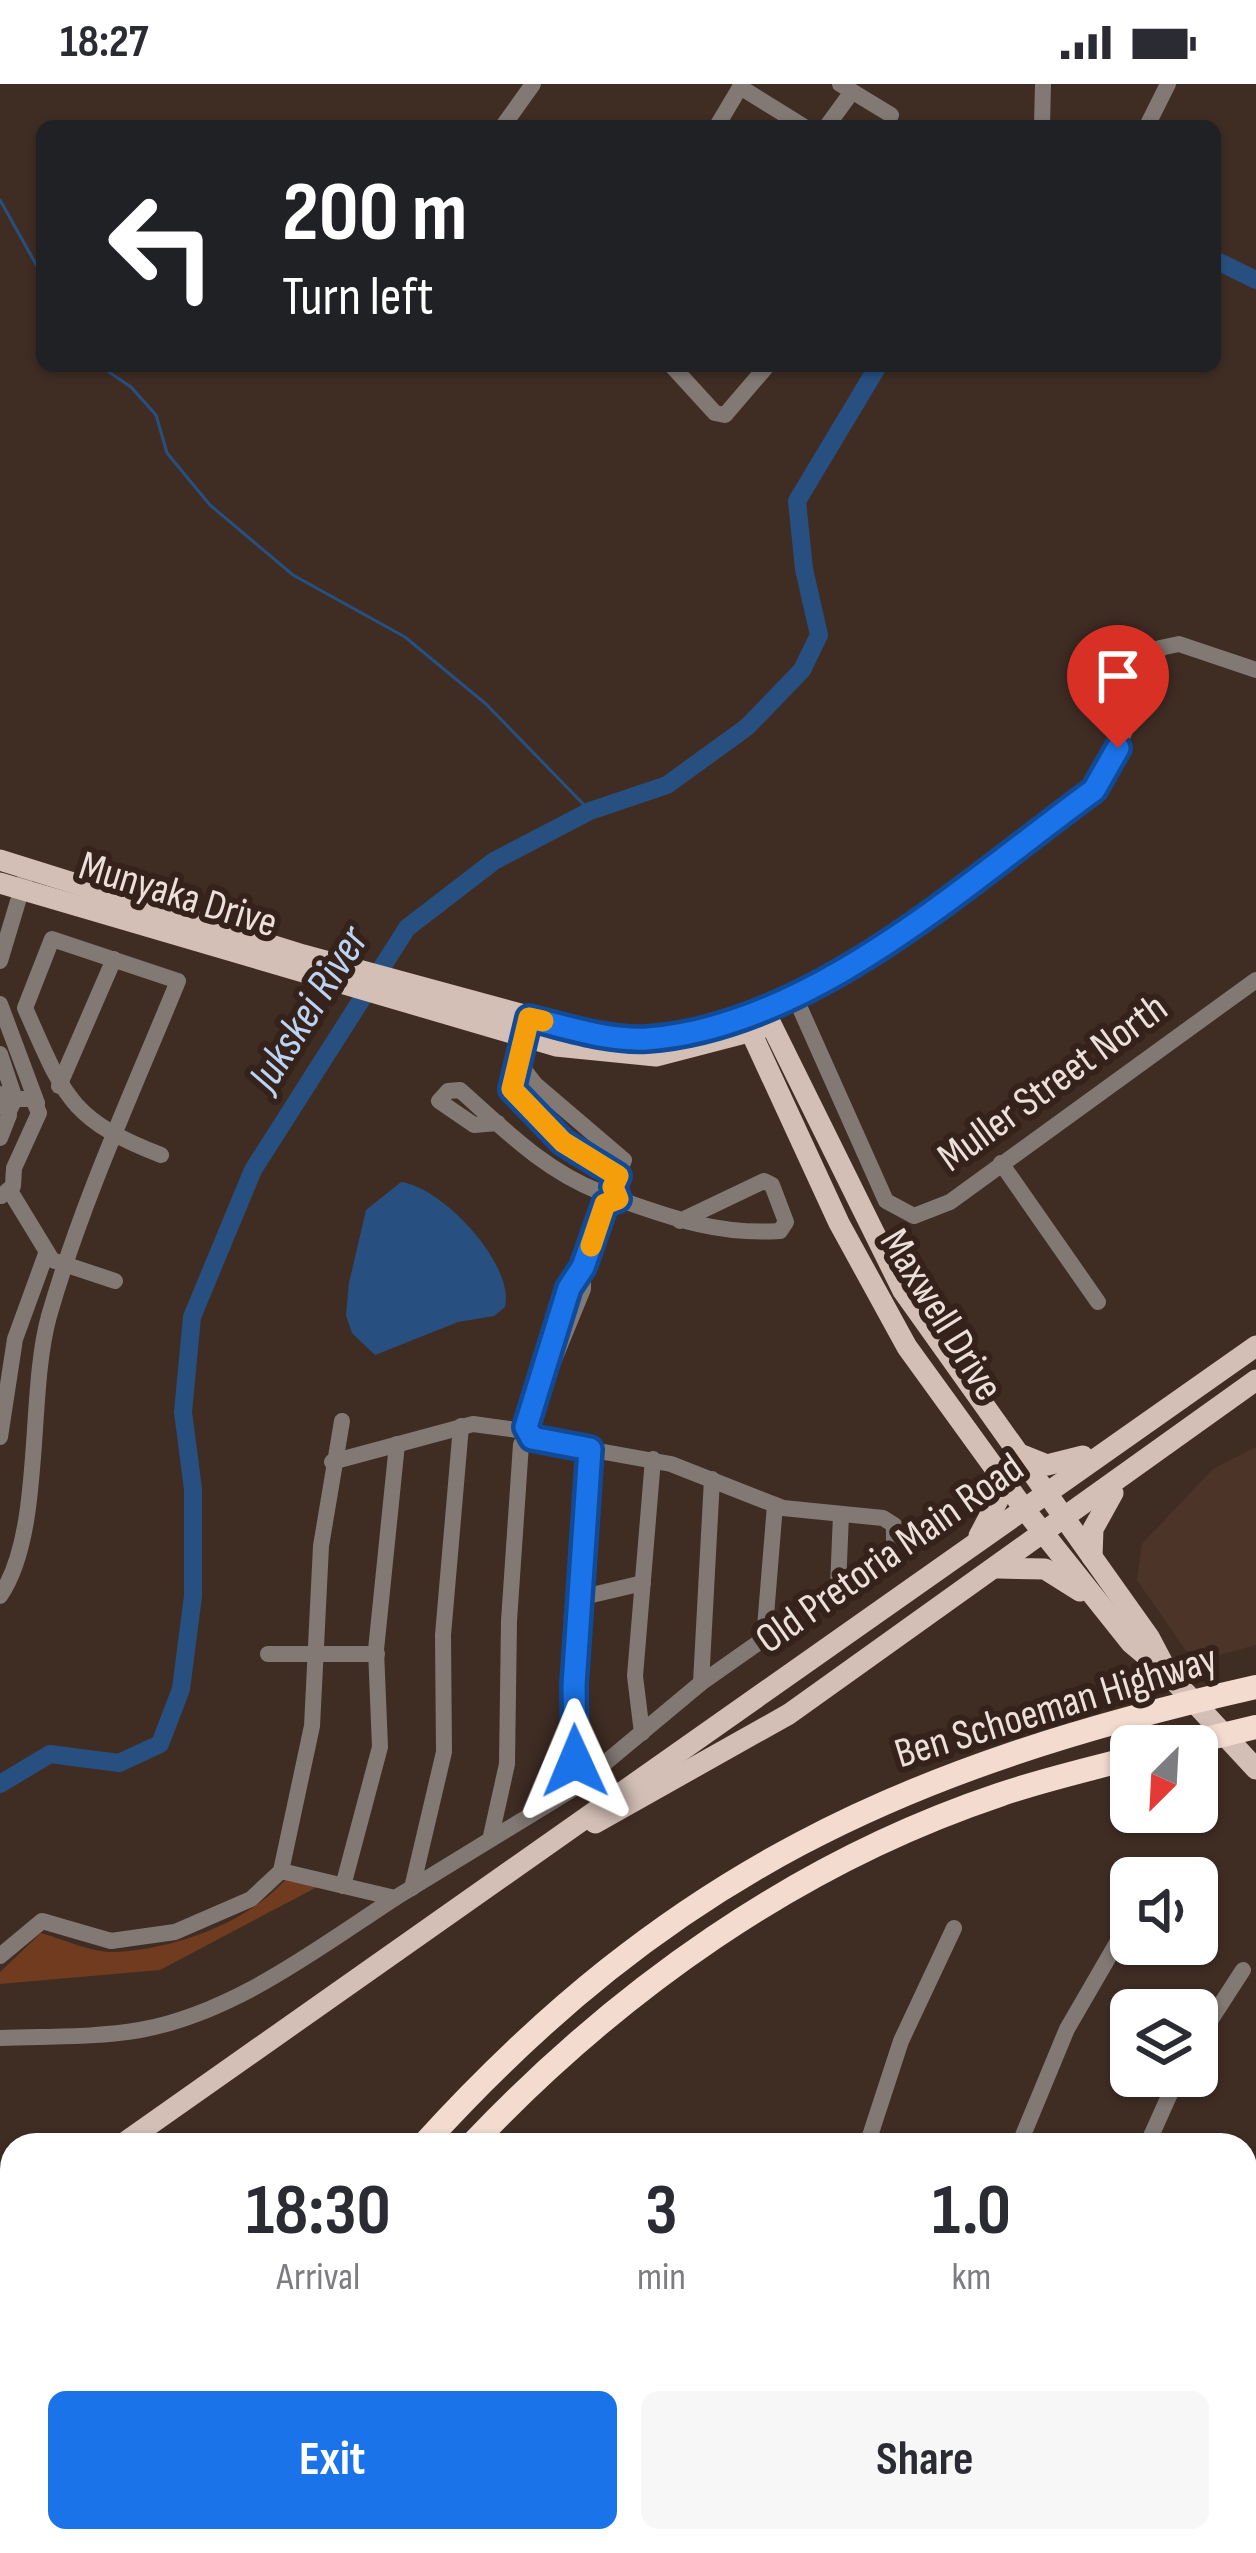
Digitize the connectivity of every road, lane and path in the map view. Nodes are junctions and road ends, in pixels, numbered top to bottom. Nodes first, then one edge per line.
1 (533, 84) edge
2 (1042, 84) edge
3 (1168, 84) edge
4 (741, 86) edge
5 (846, 89) edge
6 (891, 116) dead end
7 (507, 120) edge
8 (721, 120) edge
9 (794, 120) edge
10 (830, 120) edge
11 (1042, 120) edge
12 (1150, 120) edge
13 (678, 372) edge
14 (763, 372) edge
15 (1256, 670) edge
16 (9, 877) edge
17 (114, 958) junction
18 (0, 962) edge
19 (1256, 980) edge
20 (802, 998) junction
21 (0, 1004) edge
22 (758, 1021) junction
23 (526, 1028) junction
24 (715, 1045) junction
25 (0, 1054) edge
26 (517, 1061) junction
27 (772, 1075) junction
28 (59, 1086) junction
29 (37, 1103) junction
30 (8, 1105) edge
31 (571, 1114) junction
32 (34, 1122) junction
33 (498, 1124) dead end
34 (553, 1132) junction
35 (113, 1137) junction
36 (0, 1138) edge
37 (161, 1155) dead end
38 (7, 1163) edge
39 (1001, 1163) junction
40 (613, 1186) junction
41 (5, 1194) edge
42 (680, 1221) junction
43 (46, 1254) junction
44 (67, 1267) junction
45 (115, 1281) dead end
46 (1099, 1302) dead end
47 (1256, 1346) edge
48 (1256, 1380) edge
49 (342, 1421) dead end
50 (461, 1426) junction
51 (524, 1435) junction
52 (0, 1437) edge
53 (397, 1444) junction
54 (1113, 1444) junction
55 (590, 1449) junction
56 (1011, 1449) junction
57 (653, 1460) junction
58 (332, 1462) junction
59 (996, 1470) junction
60 (1124, 1478) junction
61 (712, 1479) junction
62 (1044, 1493) junction
63 (776, 1505) junction
64 (1025, 1510) junction
65 (841, 1514) junction
66 (1065, 1520) junction
67 (1046, 1534) junction
68 (972, 1547) junction
69 (1091, 1557) junction
70 (998, 1568) junction
71 (643, 1583) junction
72 (838, 1587) junction
73 (0, 1596) edge
74 (578, 1598) junction
75 (1112, 1619) junction
76 (764, 1640) junction
77 (268, 1654) dead end
78 (314, 1654) junction
79 (376, 1654) junction
80 (1169, 1675) junction
81 (701, 1682) junction
82 (1251, 1689) edge
83 (1256, 1727) edge
84 (641, 1733) junction
85 (1218, 1736) edge
86 (1110, 1764) edge
87 (1256, 1769) edge
88 (574, 1788) junction
89 (572, 1832) junction
90 (491, 1836) junction
91 (281, 1871) junction
92 (343, 1886) junction
93 (412, 1888) junction
94 (395, 1898) junction
95 (954, 1928) dead end
96 (1110, 1954) edge
97 (0, 1956) edge
98 (1244, 1970) dead end
99 (1218, 2009) edge
100 (0, 2038) edge
101 (1169, 2097) edge
102 (138, 2133) edge
103 (435, 2133) edge
104 (483, 2133) edge
105 (871, 2133) edge
106 (1024, 2133) edge
107 (1152, 2133) edge

1 - 7 street
2 - 11 street
3 - 12 street
4 - 8 street
4 - 9 street
5 - 6 street
5 - 10 street
13 - 14 street
15 - 20 street
16 - 18 street
16 - 23 main road, Munyaka Drive
17 - 28 street
17 - 28 street
17 - 35 street
19 - 39 street, Muller Street North
20 - 22 street
20 - 39 street, Muller Street North
21 - 29 street
22 - 23 main road, Munyaka Drive
22 - 24 main road, Munyaka Drive
22 - 27 main road, Maxwell Drive
22 - 56 main road, Maxwell Drive
23 - 24 main road, Munyaka Drive
23 - 26 street
24 - 27 main road
25 - 30 street
26 - 31 street
26 - 34 street
27 - 59 main road, Maxwell Drive
28 - 35 street
29 - 30 street
29 - 32 street
30 - 32 street
30 - 36 street
31 - 34 street
31 - 40 street
32 - 38 street
33 - 40 street
34 - 40 street
35 - 37 street
35 - 44 street
38 - 41 street
39 - 46 street
40 - 42 street
40 - 51 street
41 - 43 street
42 - 42 street
43 - 44 street
43 - 52 street
44 - 45 street
44 - 73 street
47 - 54 main road, Old Pretoria Main Road
48 - 60 main road, Old Pretoria Main Road
49 - 58 street
50 - 51 street
50 - 53 street
50 - 93 street
51 - 55 street
51 - 90 street
53 - 58 street
53 - 79 street
54 - 56 main road
54 - 62 main road, Old Pretoria Main Road
55 - 57 street
55 - 74 street
56 - 62 main road, Maxwell Drive
57 - 61 street
57 - 71 street
58 - 78 street
59 - 64 main road, Maxwell Drive
59 - 68 main road
60 - 66 main road, Old Pretoria Main Road
60 - 69 main road
61 - 63 street
61 - 81 street
62 - 64 main road, Old Pretoria Main Road
62 - 66 main road, Maxwell Drive
63 - 65 street
63 - 76 street
64 - 67 main road, Maxwell Drive
64 - 68 main road, Old Pretoria Main Road
65 - 72 street
65 - 72 street
66 - 67 main road, Old Pretoria Main Road
66 - 69 main road, Maxwell Drive
67 - 70 main road, Old Pretoria Main Road
67 - 75 main road, Maxwell Drive
68 - 89 main road, Old Pretoria Main Road
69 - 80 main road, Maxwell Drive
70 - 75 main road
70 - 89 main road, Old Pretoria Main Road
71 - 74 street
71 - 84 street
72 - 76 street
74 - 88 street
75 - 80 main road, Maxwell Drive
76 - 81 street
77 - 78 street
78 - 79 street
78 - 91 street
79 - 92 street
80 - 87 main road, Maxwell Drive
81 - 84 street
82 - 103 highway, Ben Schoeman Highway
83 - 85 highway, Ben Schoeman Highway
84 - 88 street
86 - 104 highway, Ben Schoeman Highway
88 - 90 street
89 - 102 main road, Old Pretoria Main Road
90 - 93 street
91 - 92 street
91 - 97 street
92 - 94 street
93 - 94 street
94 - 100 street
95 - 105 street
96 - 106 street
98 - 99 street
101 - 107 street

